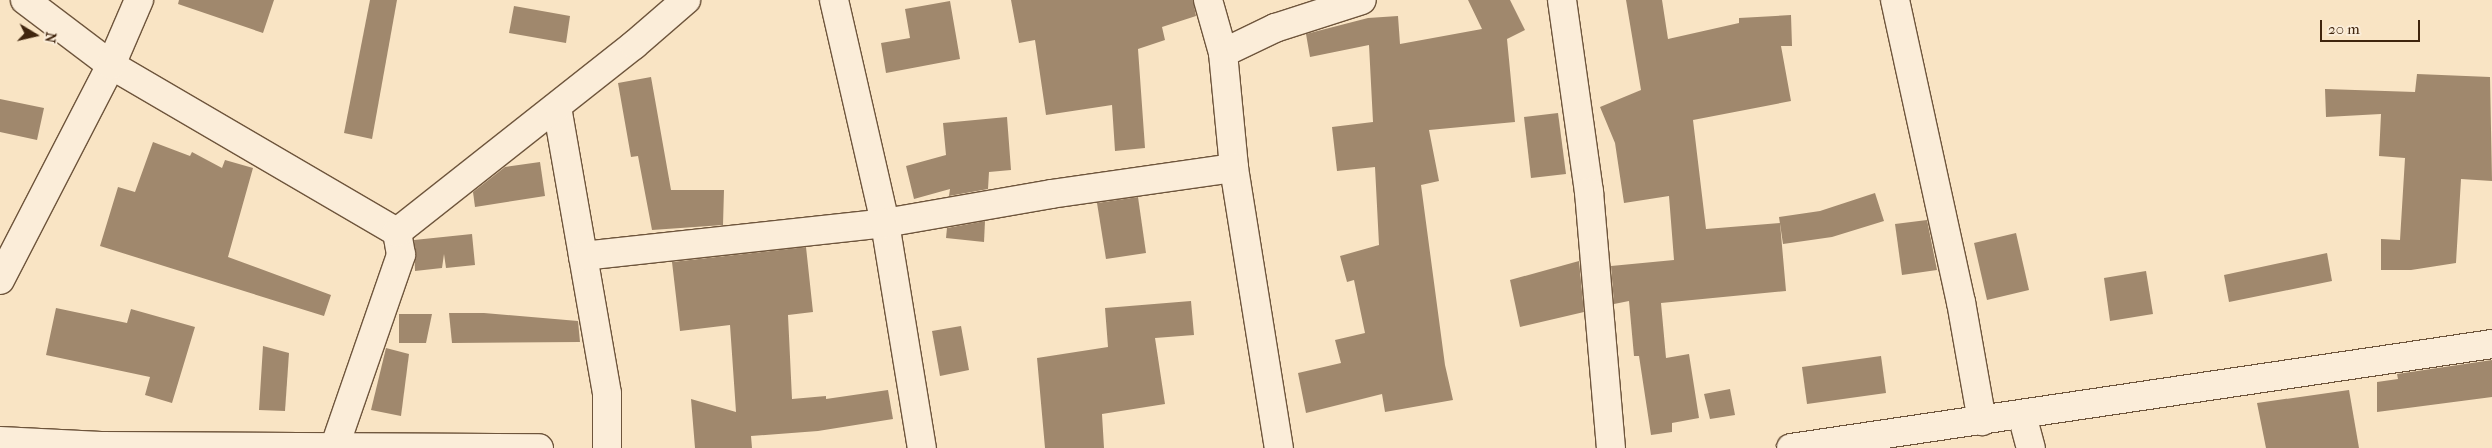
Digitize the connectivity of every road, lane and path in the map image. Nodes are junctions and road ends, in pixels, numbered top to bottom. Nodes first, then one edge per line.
1 (25, 0) edge
2 (139, 0) edge
3 (686, 0) edge
4 (834, 0) edge
5 (1208, 0) edge
6 (1362, 0) edge
7 (1562, 0) edge
8 (1895, 0) edge
9 (1223, 54) junction
10 (111, 65) junction
11 (557, 106) junction
12 (1234, 168) junction
13 (885, 223) junction
14 (397, 232) junction
15 (583, 256) junction
16 (0, 280) edge
17 (2492, 344) edge
18 (2022, 415) junction
19 (1982, 421) junction
20 (0, 441) edge
21 (335, 446) junction
22 (189, 447) edge
23 (539, 448) edge
24 (607, 448) edge
25 (922, 448) edge
26 (1279, 448) edge
27 (1611, 448) edge
28 (1791, 448) edge
29 (2030, 448) edge

1 - 10 street
2 - 10 street
3 - 11 street
4 - 13 street
5 - 9 street
6 - 9 street
7 - 27 street
8 - 19 street
9 - 12 street
10 - 14 street
10 - 16 street
11 - 14 street
11 - 15 street
12 - 13 street
12 - 26 street
13 - 15 street
13 - 25 street
14 - 21 street
15 - 24 street
17 - 18 street
18 - 19 street
18 - 29 street
19 - 28 street
20 - 22 street
21 - 22 street
21 - 23 street

